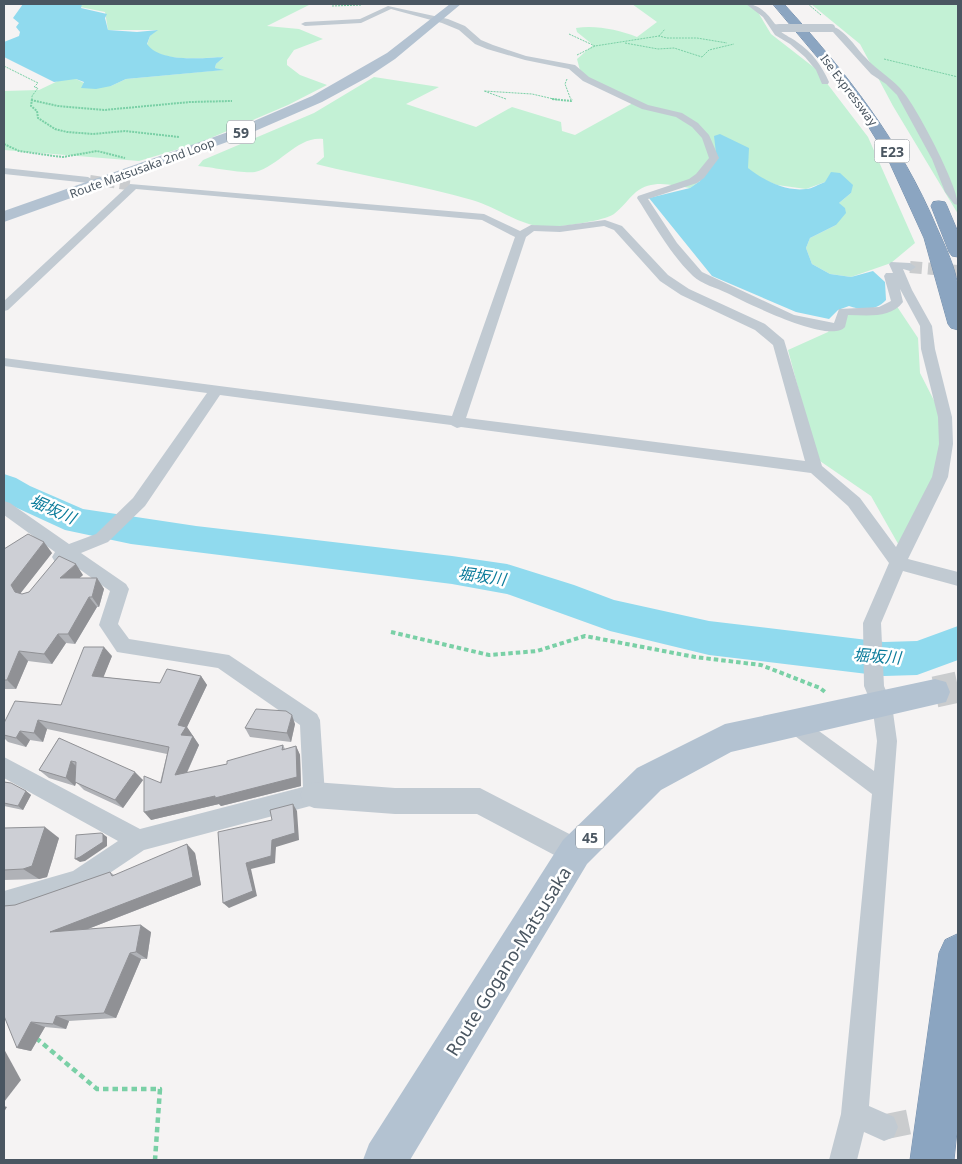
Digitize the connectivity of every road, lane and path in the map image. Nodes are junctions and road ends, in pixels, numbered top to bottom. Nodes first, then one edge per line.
1 (456, 4) edge
2 (749, 4) edge
3 (778, 4) edge
4 (791, 4) edge
5 (436, 20) junction
6 (305, 24) dead end
7 (777, 28) junction
8 (665, 29) dead end
9 (569, 34) dead end
10 (659, 36) dead end
11 (623, 42) dead end
12 (734, 44) dead end
13 (595, 46) dead end
14 (881, 59) dead end
15 (4, 66) edge
16 (958, 76) edge
17 (825, 82) dead end
18 (31, 100) junction
19 (232, 101) dead end
20 (893, 127) dead end
21 (182, 137) dead end
22 (4, 144) edge
23 (125, 158) dead end
24 (4, 172) edge
25 (88, 180) tunnel mouth
26 (933, 194) dead end
27 (958, 202) edge
28 (4, 217) edge
29 (521, 236) junction
30 (958, 252) edge
31 (895, 264) junction
32 (910, 267) tunnel mouth
33 (4, 307) edge
34 (958, 324) edge
35 (4, 362) edge
36 (215, 391) junction
37 (458, 422) junction
38 (815, 468) junction
39 (4, 507) edge
40 (68, 551) junction
41 (899, 564) junction
42 (52, 567) edge
43 (958, 579) edge
44 (391, 632) dead end
45 (935, 692) tunnel mouth
46 (882, 705) junction
47 (847, 713) junction
48 (794, 724) junction
49 (5, 770) edge
50 (883, 790) junction
51 (314, 795) junction
52 (139, 840) junction
53 (575, 852) junction
54 (4, 903) edge
55 (958, 953) edge
56 (33, 1035) edge
57 (855, 1114) junction
58 (884, 1127) tunnel mouth
59 (155, 1160) edge
60 (385, 1160) edge
61 (843, 1160) edge
62 (932, 1160) edge

1 - 5 main road, Route Matsusaka 2nd Loop / 59
2 - 7 street
3 - 34 highway, Ise Expressway / E23
4 - 20 highway, Ise Expressway / E23
5 - 6 street
5 - 28 main road, Route Matsusaka 2nd Loop / 59
5 - 31 street
7 - 17 street
7 - 27 street, bridge
8 - 10 path
9 - 13 path
11 - 12 path
14 - 16 path
15 - 18 path
18 - 19 path
18 - 21 path
22 - 23 path
24 - 25 street
26 - 30 highway
29 - 33 street
29 - 37 street
29 - 38 street
31 - 32 street
31 - 41 street
35 - 36 street
36 - 37 street
36 - 40 street
37 - 38 street
38 - 41 street
39 - 40 street
40 - 42 street
40 - 51 street
41 - 43 street
41 - 46 street
44 - 47 path
45 - 46 main road, Route Gogano-Matsusaka / 45
46 - 47 main road, Route Gogano-Matsusaka / 45
46 - 50 street
47 - 48 main road, Route Gogano-Matsusaka / 45
48 - 50 street
48 - 53 main road, Route Gogano-Matsusaka / 45
49 - 52 street
50 - 57 street
51 - 52 street
51 - 53 street
52 - 54 street
53 - 60 main road, Route Gogano-Matsusaka / 45
55 - 62 highway
56 - 59 path
57 - 58 street
57 - 61 street

